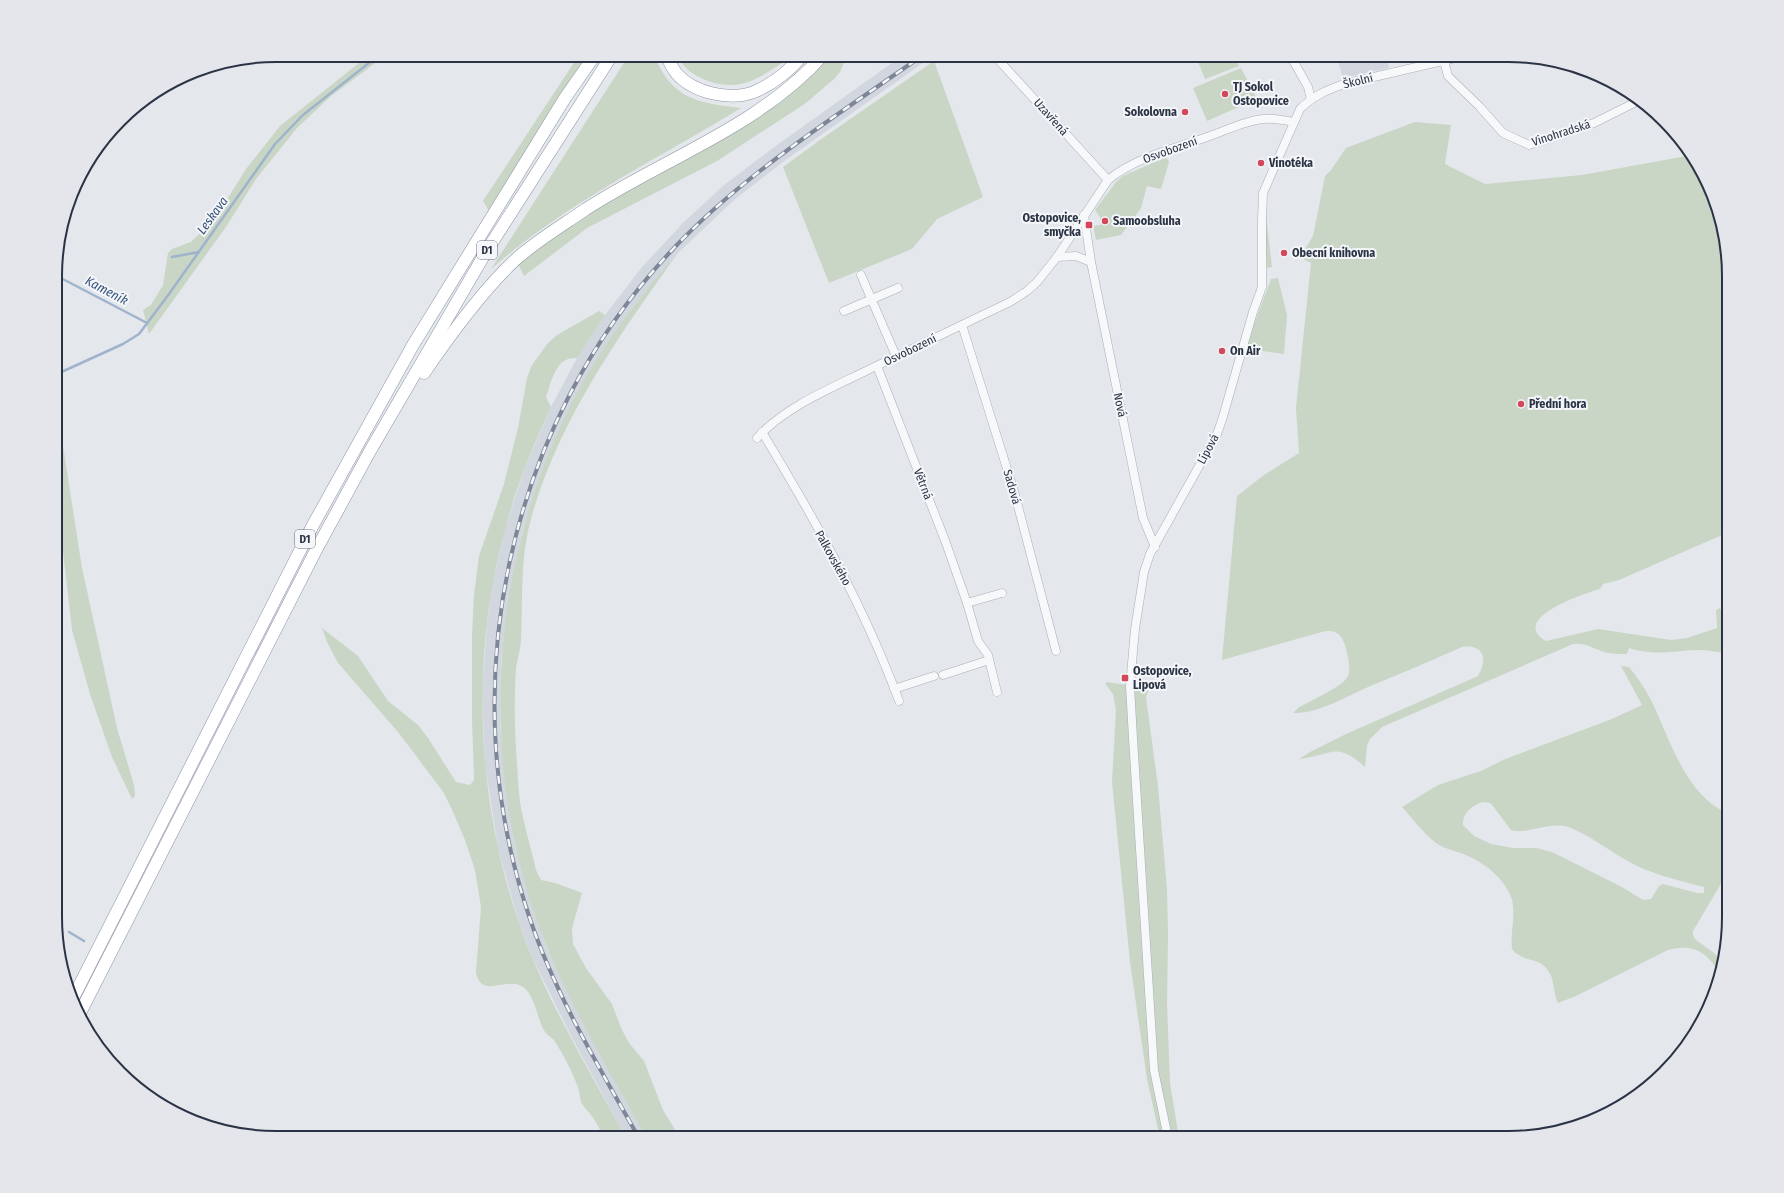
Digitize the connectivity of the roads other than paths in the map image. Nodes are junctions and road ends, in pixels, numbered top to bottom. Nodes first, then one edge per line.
1 (584, 62) edge
2 (589, 62) edge
3 (608, 62) edge
4 (670, 62) edge
5 (797, 62) edge
6 (816, 62) edge
7 (1000, 62) edge
8 (1294, 62) edge
9 (1440, 62) edge
10 (1444, 62) edge
11 (565, 98) junction
12 (1311, 99) junction
13 (1634, 103) edge
14 (1293, 122) junction
15 (1280, 152) joint
16 (1108, 180) junction
17 (1084, 215) junction
18 (1061, 254) junction
19 (1089, 259) junction
20 (861, 275) dead end
21 (898, 288) dead end
22 (871, 300) junction
23 (844, 311) dead end
24 (962, 325) junction
25 (896, 356) junction
26 (877, 366) junction
27 (760, 435) joint
28 (370, 451) junction
29 (1154, 547) junction
30 (1002, 593) dead end
31 (967, 603) junction
32 (1056, 651) dead end
33 (989, 660) junction
34 (942, 675) dead end
35 (934, 676) dead end
36 (894, 689) junction
37 (997, 692) dead end
38 (899, 701) dead end
39 (76, 993) edge
40 (82, 1008) edge
41 (1167, 1131) edge

1 - 11 highway
2 - 11 highway, D1
3 - 28 highway, D1
4 - 5 highway
6 - 28 highway
7 - 16 street, Uzavřená
8 - 12 street
9 - 12 street, Školní
10 - 13 street, Vinohradská
11 - 39 highway, D1
12 - 14 street, Školní
14 - 15 street, Školní
14 - 16 street, Osvobození
15 - 29 street, Lípová
16 - 17 street, Osvobození
17 - 18 street, Osvobození
17 - 19 street, Nová
18 - 19 street
18 - 24 street, Osvobození
19 - 29 street, Nová
20 - 22 street
21 - 22 street
22 - 23 street
22 - 25 street
24 - 25 street, Osvobození
24 - 32 street, Sadová
25 - 26 street, Osvobození
26 - 27 street, Osvobození
26 - 31 street, Větrná
27 - 36 street, Palkovského
28 - 40 highway, D1
29 - 41 street, Lípová
30 - 31 street
31 - 33 street, Větrná
33 - 34 street
33 - 37 street, Větrná
35 - 36 street
36 - 38 street, Palkovského

